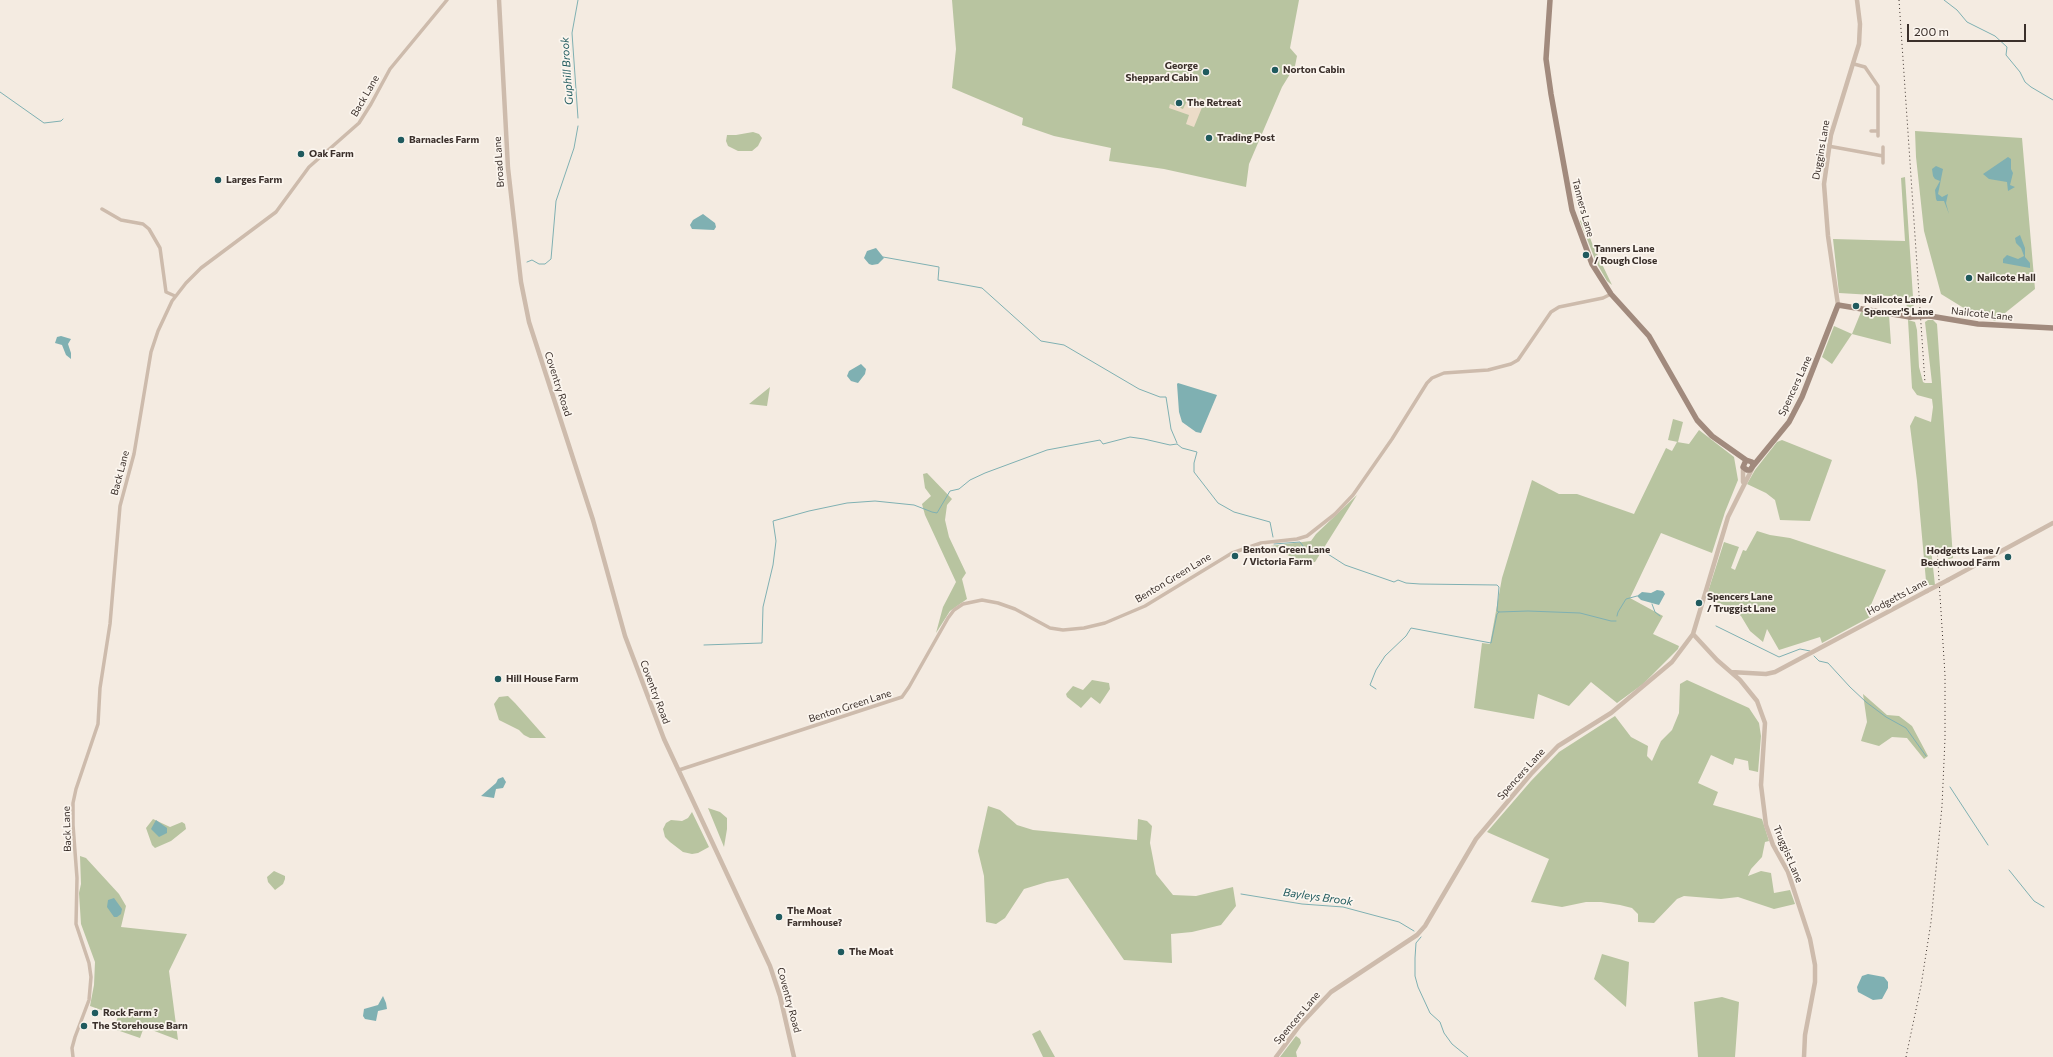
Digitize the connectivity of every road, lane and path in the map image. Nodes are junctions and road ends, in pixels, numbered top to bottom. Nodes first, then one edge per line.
1 (448, 0) edge
2 (499, 0) edge
3 (1550, 0) edge
4 (1858, 0) edge
5 (1854, 64) junction
6 (1871, 131) dead end
7 (1828, 146) junction
8 (1883, 147) dead end
9 (1883, 156) junction
10 (1883, 163) dead end
11 (102, 209) dead end
12 (1611, 294) junction
13 (175, 296) junction
14 (1838, 306) junction
15 (528, 322) joint
16 (2053, 328) edge
17 (1746, 460) junction
18 (1752, 467) junction
19 (1743, 468) junction
20 (1742, 486) junction
21 (2053, 523) edge
22 (1692, 634) junction
23 (1731, 672) junction
24 (1744, 674) junction
25 (1740, 680) junction
26 (679, 770) junction
27 (73, 1057) edge
28 (794, 1057) edge
29 (1276, 1057) edge
30 (1804, 1057) edge

1 - 13 street, Back Lane
2 - 15 street, Broad Lane
3 - 12 main road, Tanners Lane
4 - 5 street, Duggins Lane
5 - 6 street
5 - 7 street, Duggins Lane
7 - 9 street
7 - 14 street, Duggins Lane
8 - 9 street
9 - 10 street
11 - 13 street
12 - 17 main road, Tanners Lane
12 - 26 street, Benton Green Lane
13 - 27 street, Back Lane
14 - 16 main road, Nailcote Lane, bridge
14 - 18 main road, Spencers Lane
15 - 26 street, Coventry Road
17 - 18 main road
17 - 19 main road
18 - 19 main road
18 - 20 street, Spencers Lane
19 - 20 street, Spencers Lane
20 - 22 street, Spencers Lane
21 - 24 street, Hodgetts Lane, bridge
22 - 23 street, Truggist Lane
22 - 29 street, Spencers Lane
23 - 24 street, Hodgetts Lane
23 - 25 street, Truggist Lane
24 - 25 street
25 - 30 street, Truggist Lane
26 - 28 street, Coventry Road

